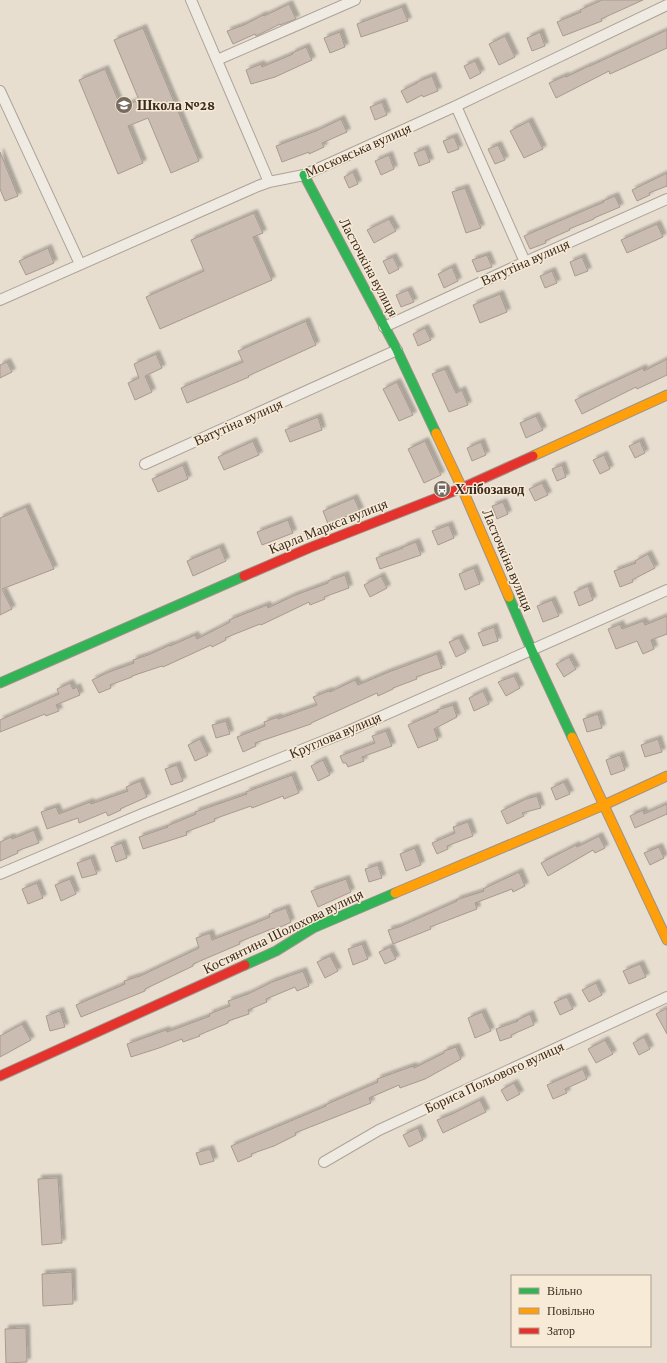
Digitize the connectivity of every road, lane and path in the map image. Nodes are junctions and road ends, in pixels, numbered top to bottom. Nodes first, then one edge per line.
1 (191, 0) edge
2 (355, 0) edge
3 (667, 5) edge
4 (217, 60) junction
5 (0, 91) edge
6 (456, 106) junction
7 (304, 175) junction
8 (269, 182) junction
9 (667, 199) edge
10 (525, 262) junction
11 (80, 264) junction
12 (0, 300) edge
13 (384, 327) junction
14 (397, 350) junction
15 (667, 395) edge
16 (145, 464) dead end
17 (462, 488) junction
18 (667, 590) edge
19 (532, 651) junction
20 (0, 683) edge
21 (667, 776) edge
22 (604, 805) junction
23 (0, 874) edge
24 (667, 940) edge
25 (667, 997) edge
26 (0, 1076) edge
27 (324, 1162) dead end

1 - 4 street
2 - 4 street
3 - 6 street, Московська вулиця
4 - 8 street
5 - 11 street
6 - 7 street, Московська вулиця
6 - 10 street
7 - 8 street, Московська вулиця
7 - 13 street, Ласточкіна вулиця
8 - 11 street, Московська вулиця
9 - 10 street, Ватутіна вулиця
10 - 13 street, Ватутіна вулиця
11 - 12 street, Московська вулиця
13 - 14 street, Ласточкіна вулиця
14 - 16 street, Ватутіна вулиця
14 - 17 street, Ласточкіна вулиця
15 - 17 street, Карла Маркса вулиця
17 - 19 street, Ласточкіна вулиця
17 - 20 street, Карла Маркса вулиця
18 - 19 street, Круглова вулиця
19 - 22 street, Ласточкіна вулиця
19 - 23 street, Круглова вулиця
21 - 22 street, Костянтина Шолохова вулиця
22 - 24 street, Ласточкіна вулиця
22 - 26 street, Костянтина Шолохова вулиця
25 - 27 street, Бориса Польового вулиця

